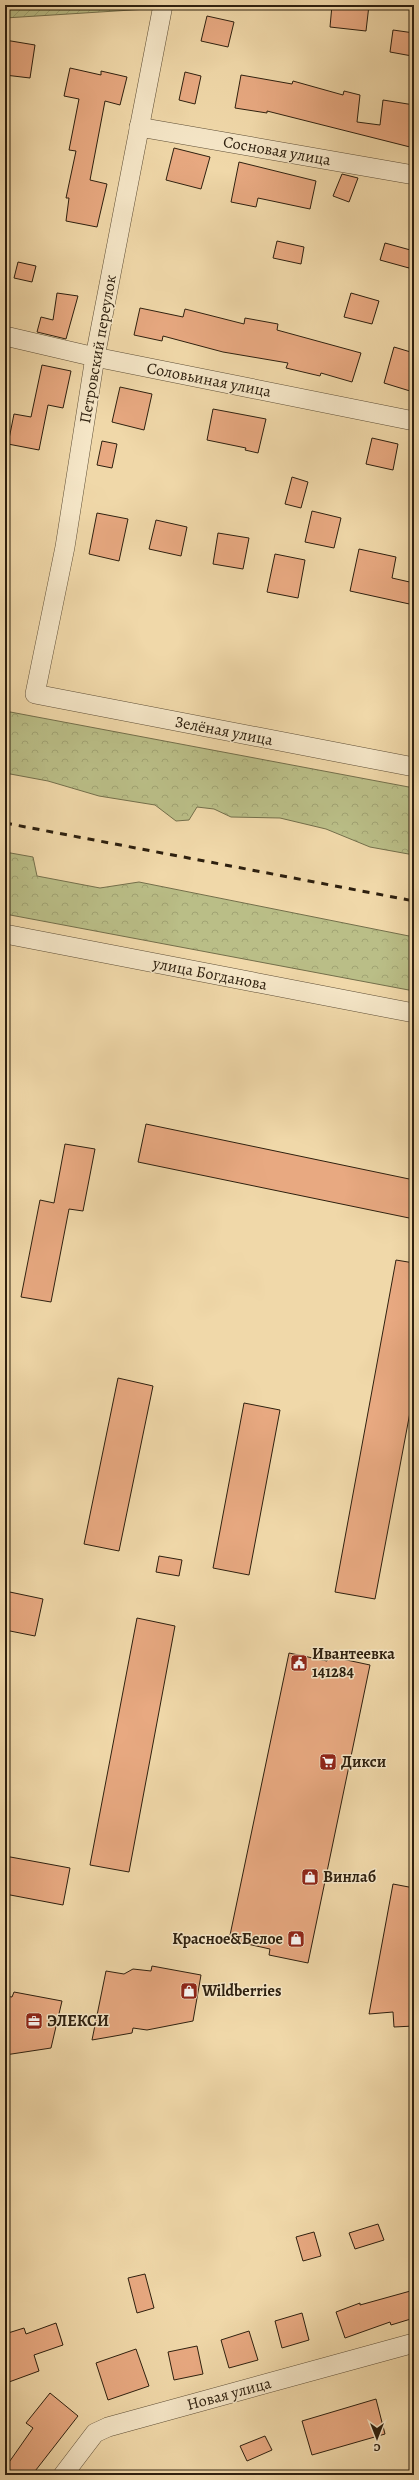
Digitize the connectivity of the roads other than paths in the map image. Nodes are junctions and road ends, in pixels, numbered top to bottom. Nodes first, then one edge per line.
1 (163, 5) edge
2 (139, 127) junction
3 (414, 175) edge
4 (5, 336) edge
5 (95, 358) junction
6 (414, 422) edge
7 (35, 694) joint
8 (414, 767) edge
9 (5, 934) edge
10 (414, 1013) edge
11 (414, 2344) edge
12 (63, 2475) edge

1 - 2 street, Петровский переулок
2 - 3 street, Сосновая улица
2 - 5 street, Петровский переулок
4 - 5 street, Соловьиная улица
5 - 6 street, Соловьиная улица
5 - 7 street, Петровский переулок
7 - 8 street, Зелёная улица
9 - 10 street, улица Богданова
11 - 12 street, Новая улица

